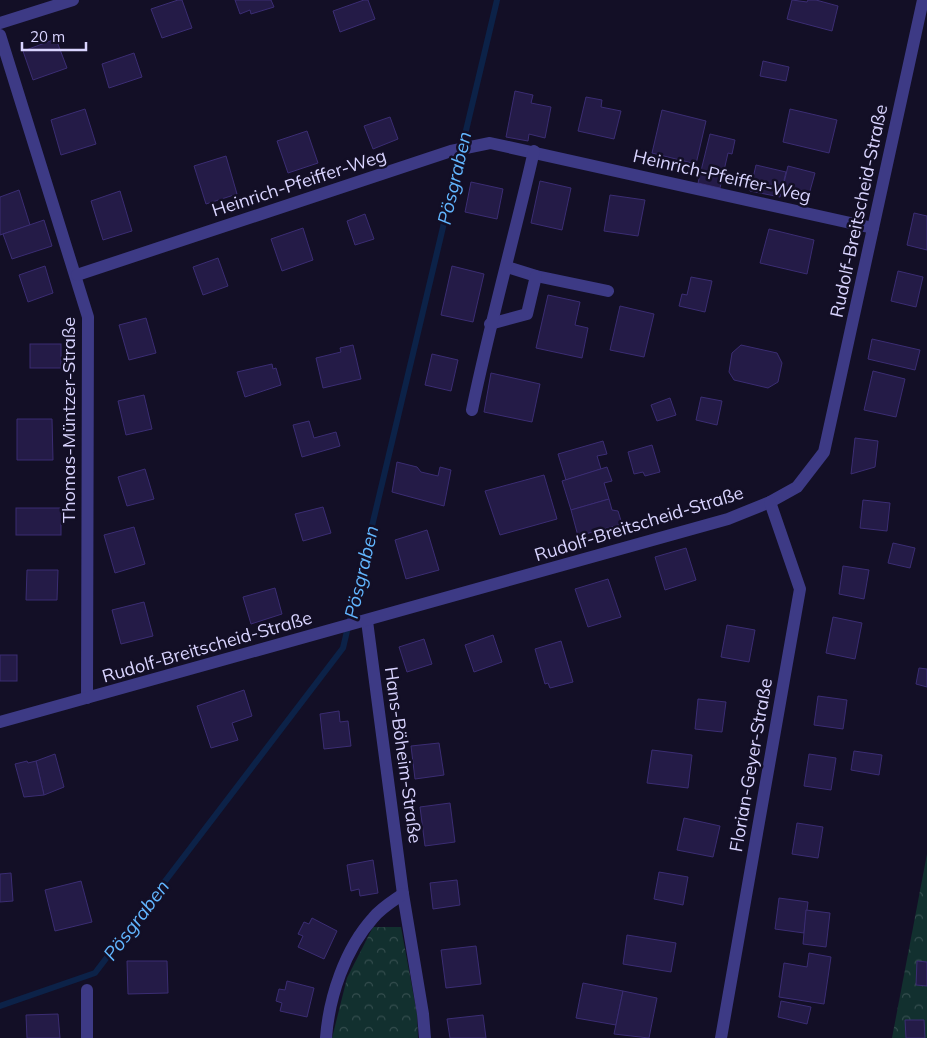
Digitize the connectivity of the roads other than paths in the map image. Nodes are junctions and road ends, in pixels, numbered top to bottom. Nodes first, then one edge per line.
1 (74, 0) edge
2 (923, 0) edge
3 (0, 23) edge
4 (0, 35) edge
5 (534, 152) junction
6 (873, 228) junction
7 (507, 267) junction
8 (76, 275) junction
9 (536, 276) junction
10 (608, 291) dead end
11 (490, 324) junction
12 (472, 410) dead end
13 (770, 502) junction
14 (367, 621) junction
15 (87, 698) junction
16 (0, 722) edge
17 (403, 894) junction
18 (86, 990) dead end
19 (87, 1038) edge
20 (326, 1038) edge
21 (425, 1038) edge
22 (722, 1038) edge

1 - 3 street
2 - 6 street, Rudolf-Breitscheid-Straße
4 - 8 street, Thomas-Müntzer-Straße
5 - 6 street, Heinrich-Pfeiffer-Weg
5 - 7 street
5 - 8 street, Heinrich-Pfeiffer-Weg
6 - 13 street, Rudolf-Breitscheid-Straße
7 - 9 street
7 - 11 street
8 - 15 street, Thomas-Müntzer-Straße
9 - 10 street
9 - 11 street
11 - 12 street
13 - 14 street, Rudolf-Breitscheid-Straße
13 - 22 street, Florian-Geyer-Straße
14 - 15 street, Rudolf-Breitscheid-Straße
14 - 17 street, Hans-Böheim-Straße
15 - 16 street, Rudolf-Breitscheid-Straße
17 - 20 street
17 - 21 street, Hans-Böheim-Straße
18 - 19 street

